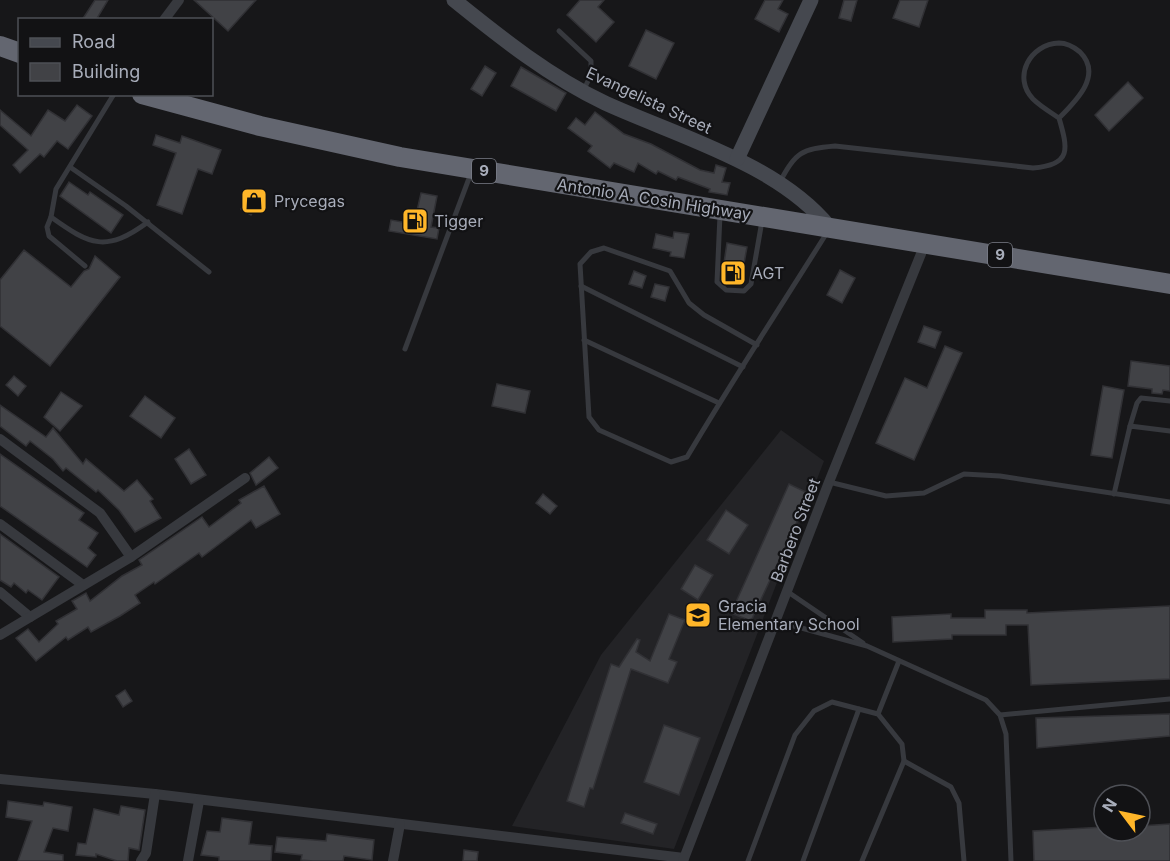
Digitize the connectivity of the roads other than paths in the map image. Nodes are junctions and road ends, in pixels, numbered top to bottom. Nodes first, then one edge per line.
1 (179, 0) edge
2 (811, 0) edge
3 (459, 1) edge
4 (166, 18) edge
5 (559, 30) dead end
6 (0, 46) edge
7 (18, 52) edge
8 (584, 91) junction
9 (113, 96) edge
10 (150, 96) edge
11 (1059, 118) junction
12 (737, 159) junction
13 (70, 167) junction
14 (473, 169) junction
15 (778, 184) junction
16 (720, 210) junction
17 (51, 217) junction
18 (763, 217) junction
19 (148, 222) junction
20 (830, 228) junction
21 (925, 244) junction
22 (85, 266) dead end
23 (209, 272) dead end
24 (1170, 284) edge
25 (581, 286) junction
26 (585, 340) junction
27 (757, 345) junction
28 (405, 349) dead end
29 (743, 367) junction
30 (1170, 401) edge
31 (719, 403) junction
32 (1130, 426) junction
33 (1170, 431) edge
34 (0, 439) edge
35 (245, 478) dead end
36 (829, 482) junction
37 (1114, 494) junction
38 (1170, 502) edge
39 (0, 524) edge
40 (131, 557) junction
41 (82, 585) junction
42 (0, 592) edge
43 (788, 592) junction
44 (30, 617) junction
45 (776, 621) junction
46 (0, 635) edge
47 (867, 646) junction
48 (899, 661) junction
49 (1170, 699) edge
50 (859, 709) junction
51 (878, 714) junction
52 (1000, 715) junction
53 (904, 761) junction
54 (0, 779) edge
55 (155, 794) junction
56 (199, 801) junction
57 (400, 824) junction
58 (684, 859) edge
59 (141, 861) edge
60 (188, 861) edge
61 (393, 861) edge
62 (748, 861) edge
63 (803, 861) edge
64 (862, 861) edge
65 (964, 861) edge
66 (1011, 861) edge

1 - 4 street
2 - 12 street
3 - 8 street, Evangelista Street
5 - 8 lane
6 - 7 highway
8 - 12 street, Evangelista Street
9 - 13 lane
10 - 14 highway, Antonio A. Cosin Highway / 9
11 - 11 lane
11 - 15 lane
12 - 15 street, Evangelista Street
13 - 17 lane
13 - 19 lane
14 - 16 highway, Antonio A. Cosin Highway / 9
14 - 28 lane
15 - 20 street, Evangelista Street
16 - 18 highway, Antonio A. Cosin Highway / 9
16 - 18 lane
17 - 19 lane
17 - 22 lane
18 - 20 highway, Antonio A. Cosin Highway / 9
19 - 23 lane
20 - 21 highway, Antonio A. Cosin Highway / 9
20 - 27 lane
21 - 24 highway, Antonio A. Cosin Highway / 9
21 - 36 street, Barbero Street
25 - 26 lane
25 - 27 lane
25 - 29 lane
26 - 31 lane
26 - 31 lane
27 - 29 lane
29 - 31 lane
30 - 32 lane
32 - 33 lane
32 - 37 lane
34 - 40 street
35 - 40 street
36 - 37 lane
36 - 43 street, Barbero Street
37 - 38 lane
39 - 41 street
40 - 41 street
41 - 44 street
42 - 44 street
43 - 45 street, Barbero Street
43 - 47 lane
44 - 46 street
45 - 47 lane
45 - 58 street, Barbero Street
47 - 48 lane
48 - 51 lane
48 - 52 lane
49 - 52 lane
50 - 51 lane
50 - 62 lane
50 - 63 lane
51 - 53 lane
52 - 66 lane
53 - 64 lane
53 - 65 lane
54 - 55 street
55 - 56 street
55 - 59 street
56 - 57 street
56 - 60 street
57 - 58 street
57 - 61 street

